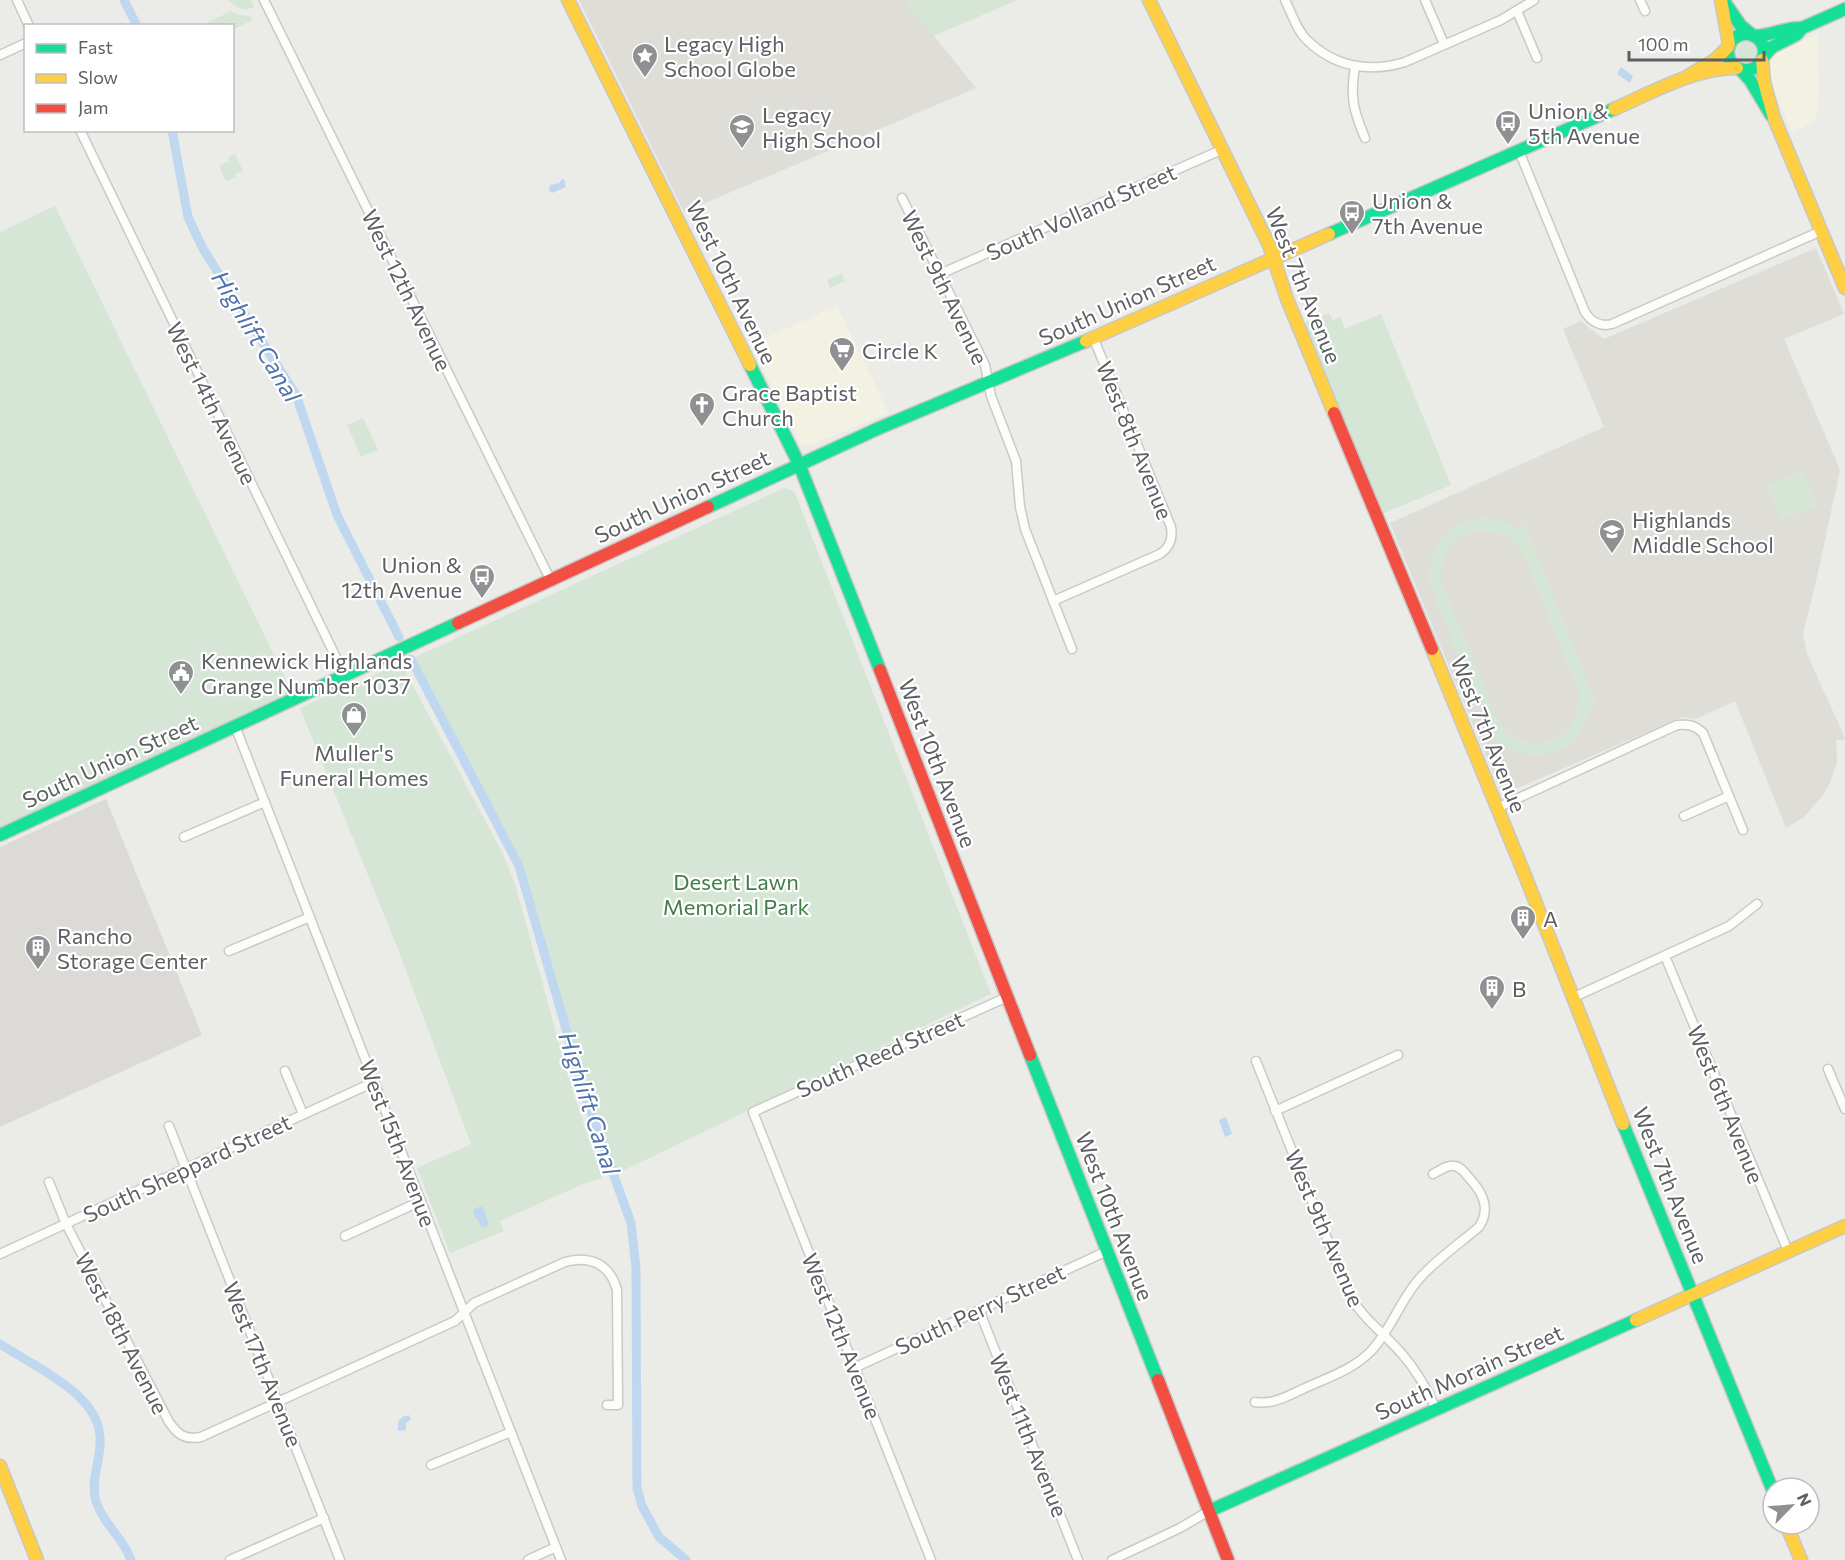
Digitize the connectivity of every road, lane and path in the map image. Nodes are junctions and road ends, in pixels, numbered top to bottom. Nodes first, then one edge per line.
1 (17, 0) edge
2 (264, 0) edge
3 (568, 0) edge
4 (1149, 0) edge
5 (1285, 0) edge
6 (1425, 0) edge
7 (1533, 0) edge
8 (1640, 0) edge
9 (1722, 0) edge
10 (1845, 9) edge
11 (1517, 11) junction
12 (1645, 11) dead end
13 (28, 24) edge
14 (1802, 28) junction
15 (1753, 35) junction
16 (24, 44) edge
17 (1444, 44) junction
18 (1729, 45) junction
19 (0, 55) edge
20 (1537, 58) dead end
21 (1763, 58) junction
22 (1355, 67) junction
23 (1739, 69) junction
24 (1684, 78) junction
25 (1774, 118) junction
26 (81, 132) edge
27 (1365, 138) dead end
28 (1221, 150) junction
29 (1519, 151) junction
30 (902, 198) dead end
31 (1821, 231) junction
32 (1273, 258) junction
33 (940, 274) junction
34 (1845, 288) edge
35 (1093, 337) junction
36 (988, 383) junction
37 (799, 464) junction
38 (551, 581) junction
39 (1053, 601) junction
40 (1072, 649) dead end
41 (345, 676) junction
42 (235, 726) junction
43 (1729, 796) junction
44 (264, 802) junction
45 (1497, 808) junction
46 (1684, 816) dead end
47 (1743, 830) dead end
48 (0, 835) edge
49 (184, 837) dead end
50 (1757, 904) dead end
51 (310, 917) junction
52 (229, 951) dead end
53 (1665, 956) junction
54 (1007, 997) junction
55 (1572, 998) junction
56 (1398, 1055) dead end
57 (1256, 1061) dead end
58 (1828, 1069) dead end
59 (285, 1071) dead end
60 (374, 1082) junction
61 (1845, 1109) edge
62 (1275, 1111) junction
63 (753, 1112) joint
64 (303, 1114) junction
65 (169, 1126) dead end
66 (186, 1169) junction
67 (1433, 1174) dead end
68 (49, 1182) dead end
69 (421, 1201) junction
70 (66, 1224) junction
71 (1845, 1226) edge
72 (345, 1236) dead end
73 (1107, 1251) junction
74 (1788, 1251) junction
75 (0, 1254) edge
76 (1692, 1294) junction
77 (979, 1310) junction
78 (464, 1312) junction
79 (1383, 1335) junction
80 (854, 1368) junction
81 (278, 1402) junction
82 (1255, 1402) dead end
83 (607, 1405) dead end
84 (1436, 1409) junction
85 (511, 1432) junction
86 (431, 1465) dead end
87 (0, 1466) edge
88 (1767, 1476) edge
89 (1209, 1511) junction
90 (324, 1518) junction
91 (1791, 1536) edge
92 (556, 1547) junction
93 (37, 1560) edge
94 (230, 1560) edge
95 (340, 1560) edge
96 (528, 1560) edge
97 (561, 1560) edge
98 (931, 1560) edge
99 (1078, 1560) edge
100 (1112, 1560) edge
101 (1228, 1560) edge
102 (1801, 1560) edge

1 - 13 street
2 - 38 street, West 12th Avenue
3 - 37 main road, West 10th Avenue
4 - 28 main road, West 7th Avenue
5 - 22 street
6 - 17 street
7 - 11 street
8 - 12 street
9 - 15 main road
9 - 18 main road
10 - 14 main road
11 - 17 street
11 - 20 street
14 - 15 main road
14 - 21 main road
15 - 18 main road
15 - 21 main road
16 - 19 street
17 - 22 street
18 - 23 main road
18 - 24 main road, South Union Street
21 - 23 main road
21 - 25 main road
22 - 27 street
23 - 24 main road, South Union Street
23 - 25 main road
24 - 29 main road, South Union Street
25 - 31 main road
26 - 41 street, West 14th Avenue
28 - 32 main road, West 7th Avenue
28 - 33 street, South Volland Street
29 - 31 street
29 - 32 main road, South Union Street
30 - 33 street, West 9th Avenue
31 - 34 main road
32 - 35 main road, South Union Street
32 - 45 main road, West 7th Avenue
33 - 36 street, West 9th Avenue
35 - 36 main road, South Union Street
35 - 39 street, West 8th Avenue
36 - 37 main road, South Union Street
36 - 39 street, West 9th Avenue
37 - 38 main road, South Union Street
37 - 54 main road, West 10th Avenue
38 - 41 main road, South Union Street
39 - 40 street, West 9th Avenue
41 - 42 main road, South Union Street
42 - 44 street, West 15th Avenue
42 - 48 main road, South Union Street
43 - 45 street
43 - 46 street
43 - 47 street
44 - 49 street
44 - 51 street, West 15th Avenue
45 - 55 main road, West 7th Avenue
50 - 53 street
51 - 52 street
51 - 60 street, West 15th Avenue
53 - 55 street
53 - 74 street, West 6th Avenue
54 - 63 street, South Reed Street
54 - 73 main road, West 10th Avenue
55 - 76 main road, West 7th Avenue
56 - 62 street
57 - 62 street, West 9th Avenue
58 - 61 street
59 - 64 street
60 - 64 street, South Sheppard Street
60 - 69 street, West 15th Avenue
62 - 79 street, West 9th Avenue
63 - 80 street, West 12th Avenue
64 - 66 street, South Sheppard Street
65 - 66 street, West 17th Avenue
66 - 70 street, South Sheppard Street
66 - 81 street, West 17th Avenue
67 - 79 street
68 - 70 street, West 18th Avenue
69 - 72 street
69 - 78 street, West 15th Avenue
70 - 75 street, South Sheppard Street
70 - 81 street, West 18th Avenue
71 - 74 main road, South Morain Street
73 - 77 street, South Perry Street
73 - 89 main road, West 10th Avenue
74 - 76 main road, South Morain Street
76 - 84 main road, South Morain Street
76 - 88 main road, West 7th Avenue
77 - 80 street, South Perry Street
77 - 99 street, West 11th Avenue
78 - 81 street
78 - 83 street
78 - 85 street, West 15th Avenue
79 - 82 street
79 - 84 street, West 9th Avenue
80 - 98 street, West 12th Avenue
81 - 90 street, West 17th Avenue
84 - 89 main road, South Morain Street
85 - 86 street
85 - 92 street, West 15th Avenue
87 - 93 main road
89 - 100 street, South Morain Street
89 - 101 main road, West 10th Avenue
90 - 94 street
90 - 95 street, West 17th Avenue
91 - 102 main road
92 - 96 street
92 - 97 street, West 15th Avenue

